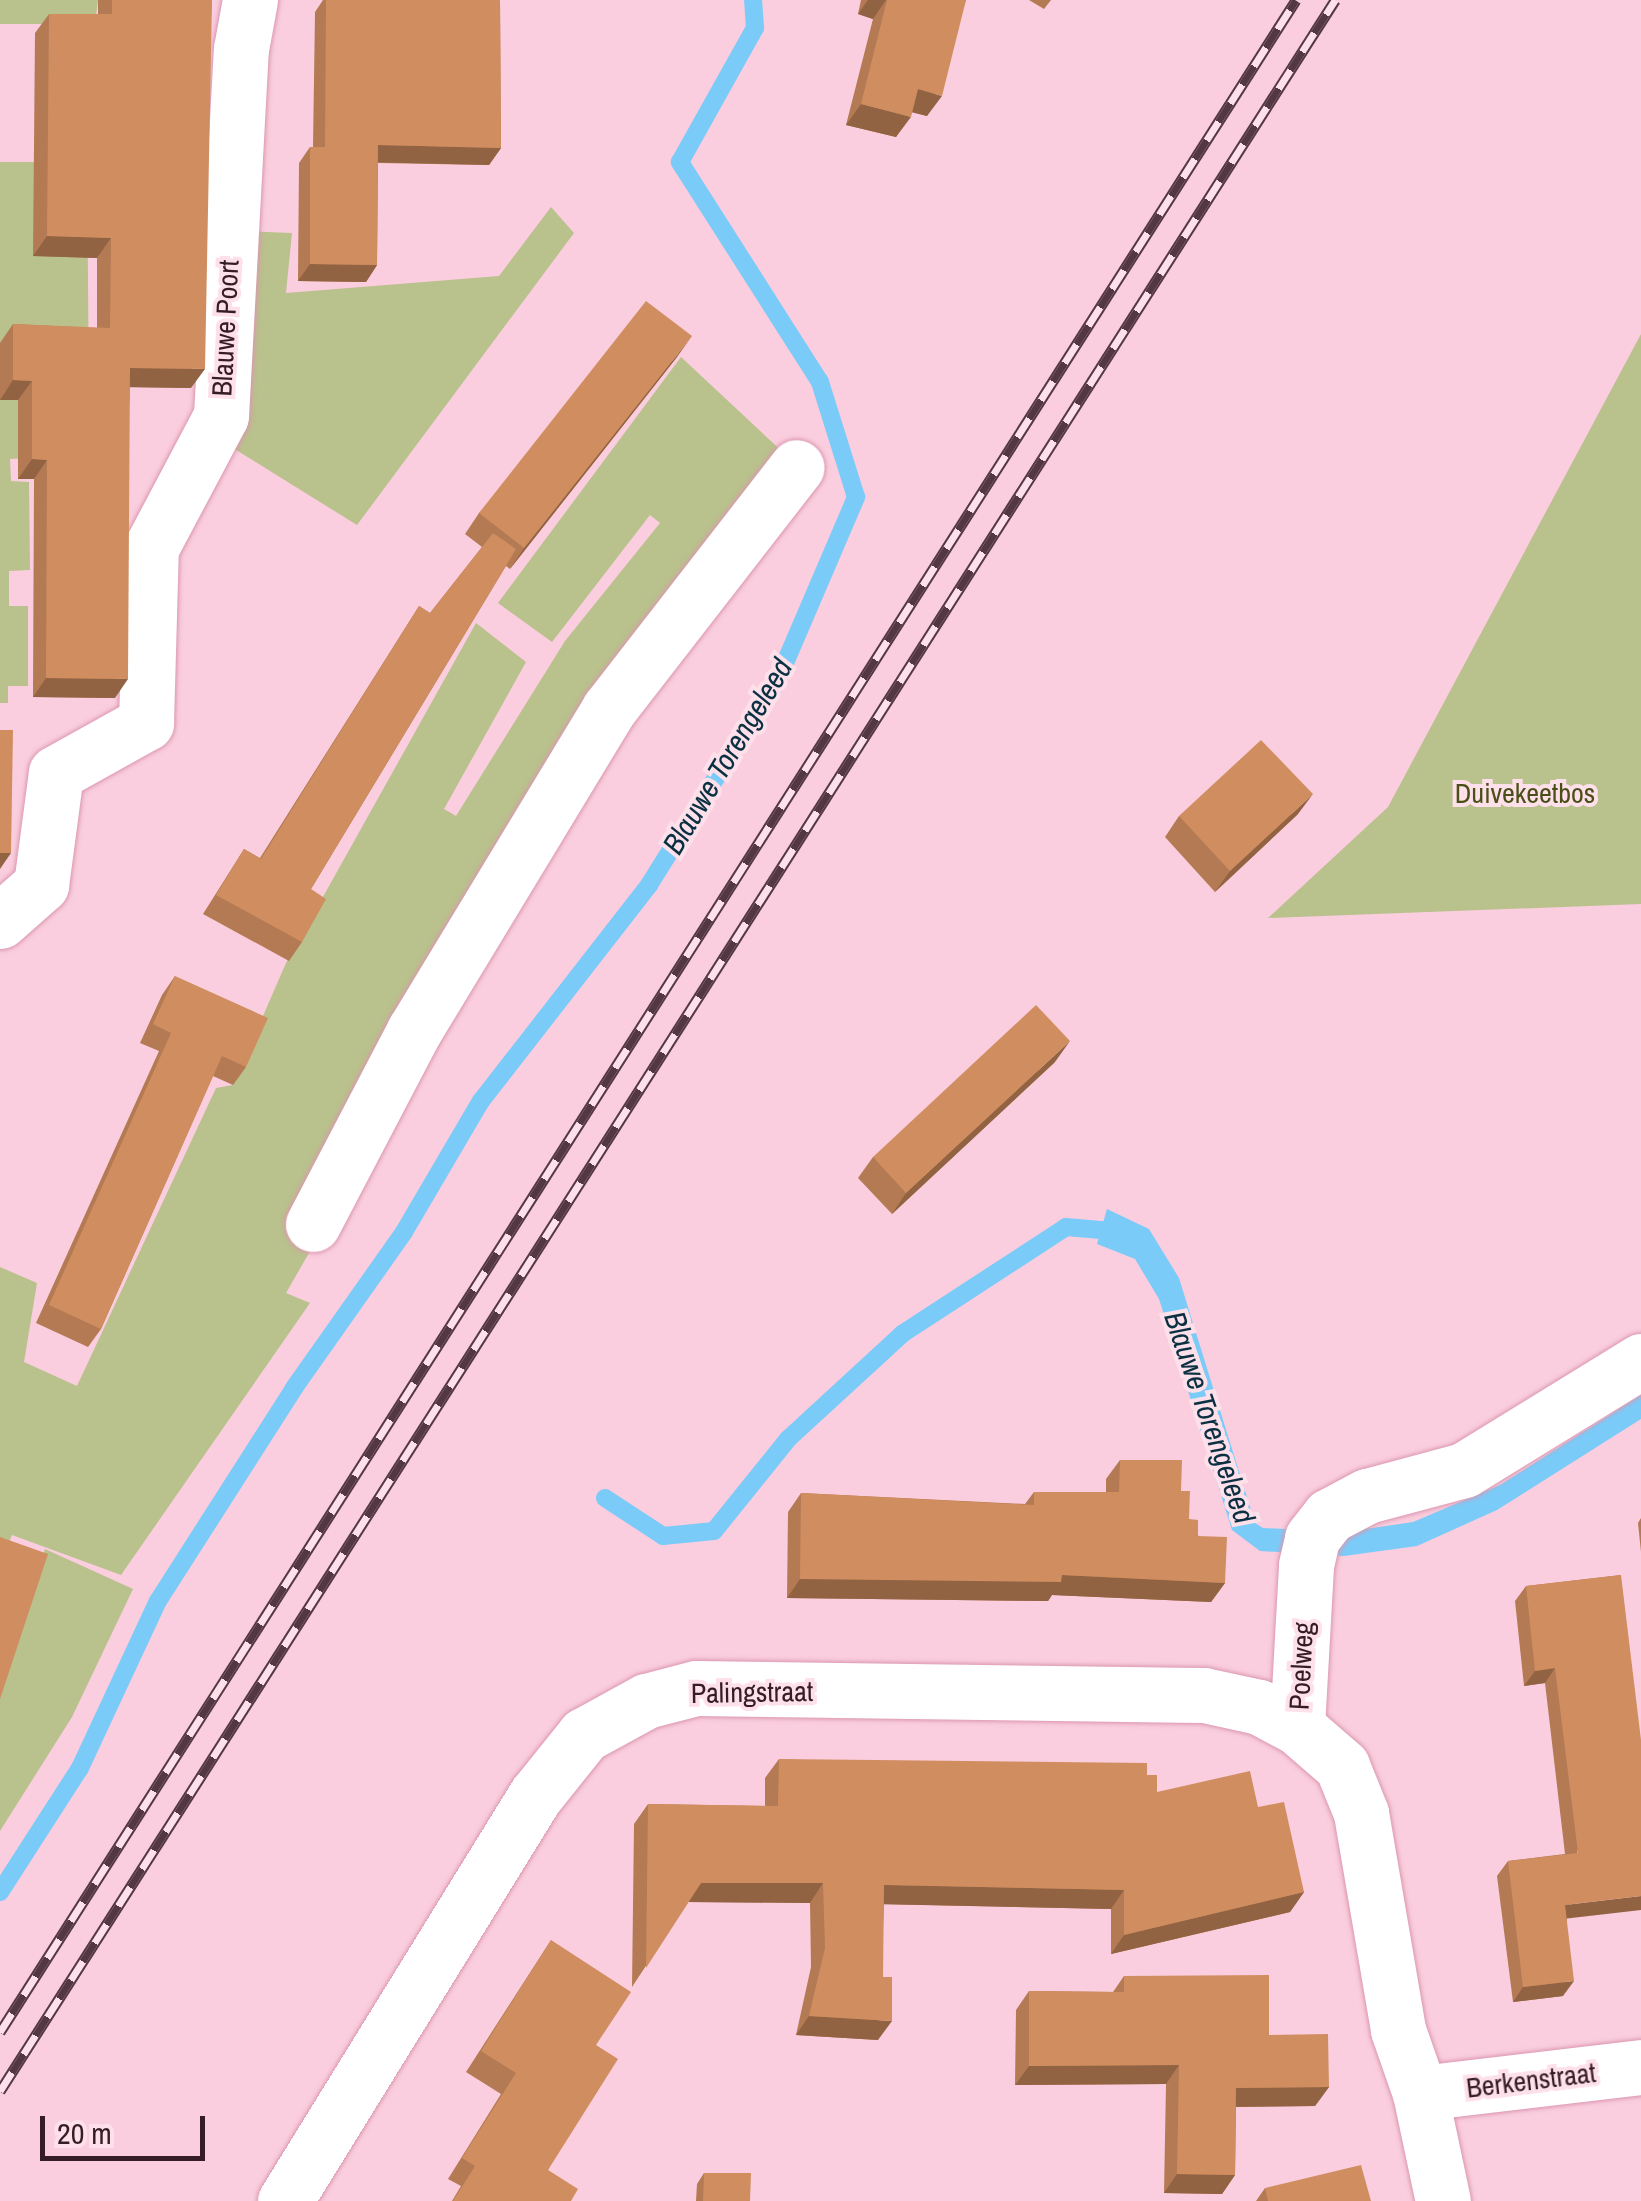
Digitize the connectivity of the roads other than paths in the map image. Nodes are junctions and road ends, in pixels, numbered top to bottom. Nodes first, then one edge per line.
1 (250, 0) edge
2 (796, 467) dead end
3 (0, 921) edge
4 (313, 1224) dead end
5 (1641, 1361) edge
6 (1297, 1727) junction
7 (1641, 2067) edge
8 (1420, 2093) junction
9 (285, 2201) edge
10 (1443, 2201) edge

1 - 3 street, Blauwe Poort
2 - 4 street
5 - 6 street, Poelweg
6 - 8 street, Poelweg
6 - 9 street, Palingstraat
7 - 8 street, Berkenstraat
8 - 10 street, Poelweg

